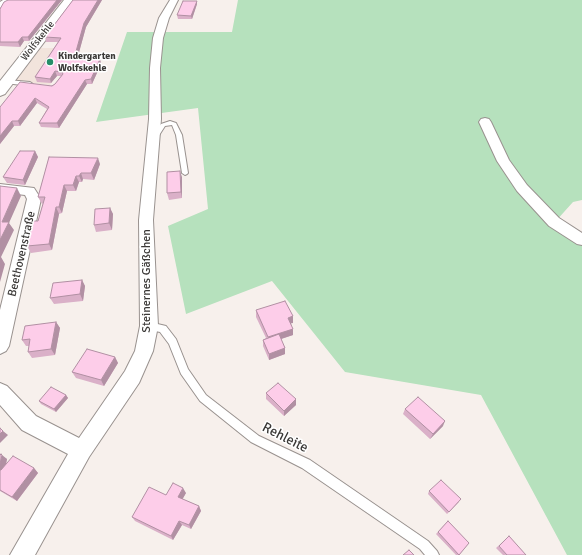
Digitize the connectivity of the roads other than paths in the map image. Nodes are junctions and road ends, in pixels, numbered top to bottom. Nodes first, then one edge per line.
1 (10, 0) edge
2 (70, 0) edge
3 (174, 0) edge
4 (0, 5) edge
5 (38, 85) edge
6 (3, 86) edge
7 (485, 122) dead end
8 (153, 139) junction
9 (185, 173) dead end
10 (0, 188) edge
11 (582, 240) edge
12 (149, 326) junction
13 (0, 346) edge
14 (0, 392) edge
15 (82, 450) junction
16 (22, 555) edge
17 (433, 555) edge

1 - 4 street
2 - 6 street, Wolfskehle
3 - 8 street, Steinernes Gäßchen
5 - 6 lane
7 - 11 street
8 - 9 lane
8 - 12 street, Steinernes Gäßchen
10 - 13 street, Beethovenstraße
12 - 15 street, Steinernes Gäßchen
12 - 17 lane, Rehleite
14 - 15 street
15 - 16 street, Steinernes Gäßchen

